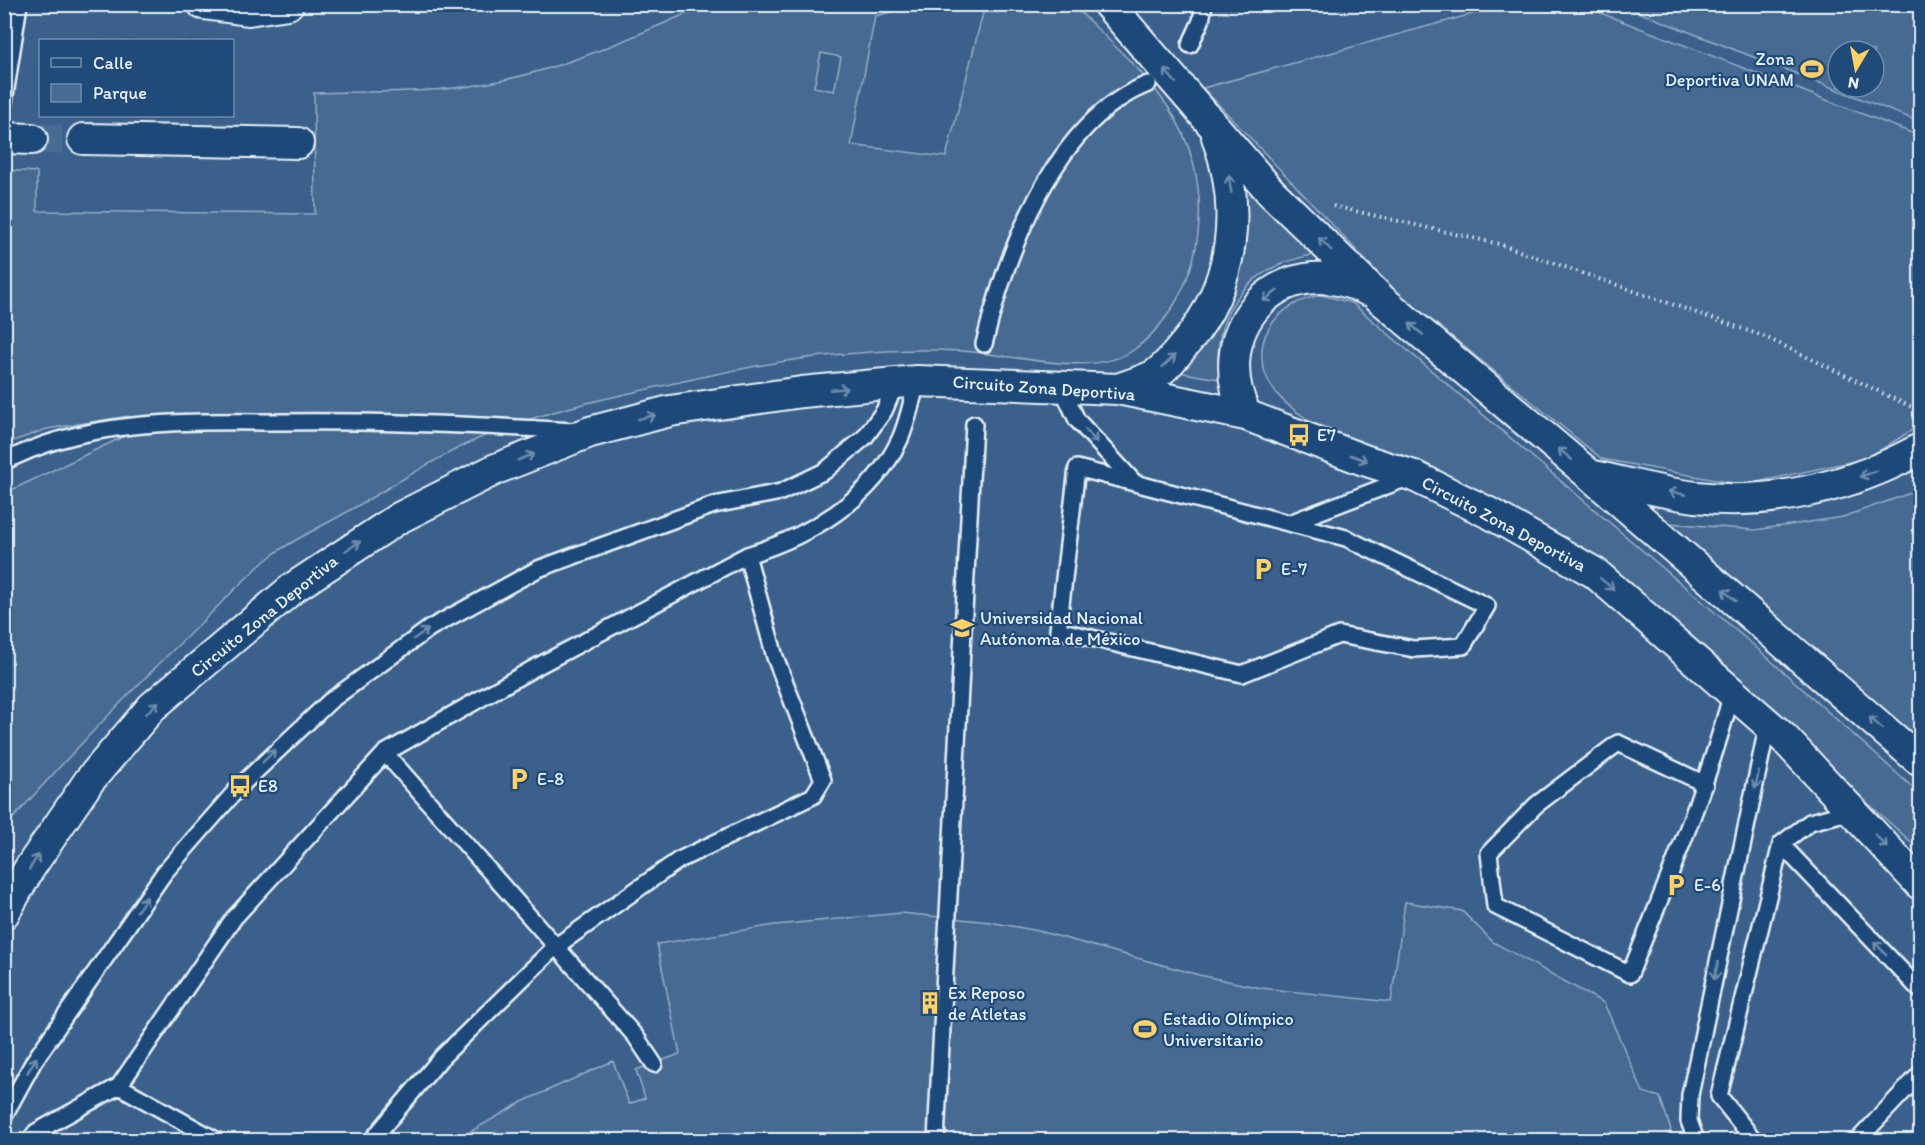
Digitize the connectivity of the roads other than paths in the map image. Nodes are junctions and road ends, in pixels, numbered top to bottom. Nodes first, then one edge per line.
1 (19, 4) edge
2 (203, 4) edge
3 (288, 4) edge
4 (1204, 4) edge
5 (1122, 18) edge
6 (1190, 45) dead end
7 (1148, 84) dead end
8 (4, 102) edge
9 (1214, 128) junction
10 (82, 140) tunnel mouth
11 (298, 143) dead end
12 (1382, 300) junction
13 (984, 344) dead end
14 (918, 382) junction
15 (1061, 386) junction
16 (1118, 389) junction
17 (1245, 415) junction
18 (974, 424) dead end
19 (590, 432) junction
20 (1920, 449) edge
21 (4, 462) edge
22 (1414, 476) junction
23 (1591, 476) junction
24 (1134, 482) junction
25 (1292, 522) junction
26 (747, 555) junction
27 (1732, 692) junction
28 (1768, 723) junction
29 (385, 753) junction
30 (1920, 761) edge
31 (1705, 784) junction
32 (1852, 811) junction
33 (1781, 844) junction
34 (1920, 884) edge
35 (4, 913) edge
36 (555, 946) junction
37 (1920, 990) edge
38 (654, 1064) dead end
39 (1920, 1074) edge
40 (119, 1086) junction
41 (4, 1116) edge
42 (30, 1140) edge
43 (216, 1140) edge
44 (372, 1140) edge
45 (936, 1140) edge
46 (1696, 1140) edge
47 (1754, 1140) edge
48 (1858, 1140) edge

1 - 8 lane
2 - 3 street
4 - 6 lane
9 -> 5 street
7 - 13 lane
12 -> 9 street
16 -> 9 street
10 - 11 street
12 -> 17 street
23 -> 12 street
14 - 15 street, Circuito Zona Deportiva
19 -> 14 street, Circuito Zona Deportiva
14 - 26 lane
41 -> 14 lane
15 - 16 street, Circuito Zona Deportiva
15 -> 24 lane
16 - 17 street, Circuito Zona Deportiva
17 -> 22 street, Circuito Zona Deportiva
18 - 45 lane
19 - 21 lane
35 -> 19 street, Circuito Zona Deportiva
20 -> 23 street
22 - 25 lane
22 -> 27 street, Circuito Zona Deportiva
30 -> 23 street
24 - 25 lane
24 - 25 lane
26 - 29 lane
26 - 36 lane
27 - 28 street, Circuito Zona Deportiva
27 - 31 lane
28 - 32 street, Circuito Zona Deportiva
28 -> 46 lane
29 - 36 lane
29 - 40 lane
31 - 31 lane
32 - 33 lane
32 -> 34 street, Circuito Zona Deportiva
37 -> 33 lane
33 - 47 lane
36 - 38 lane
36 - 44 lane
39 - 48 lane
40 - 42 lane
40 - 43 lane

